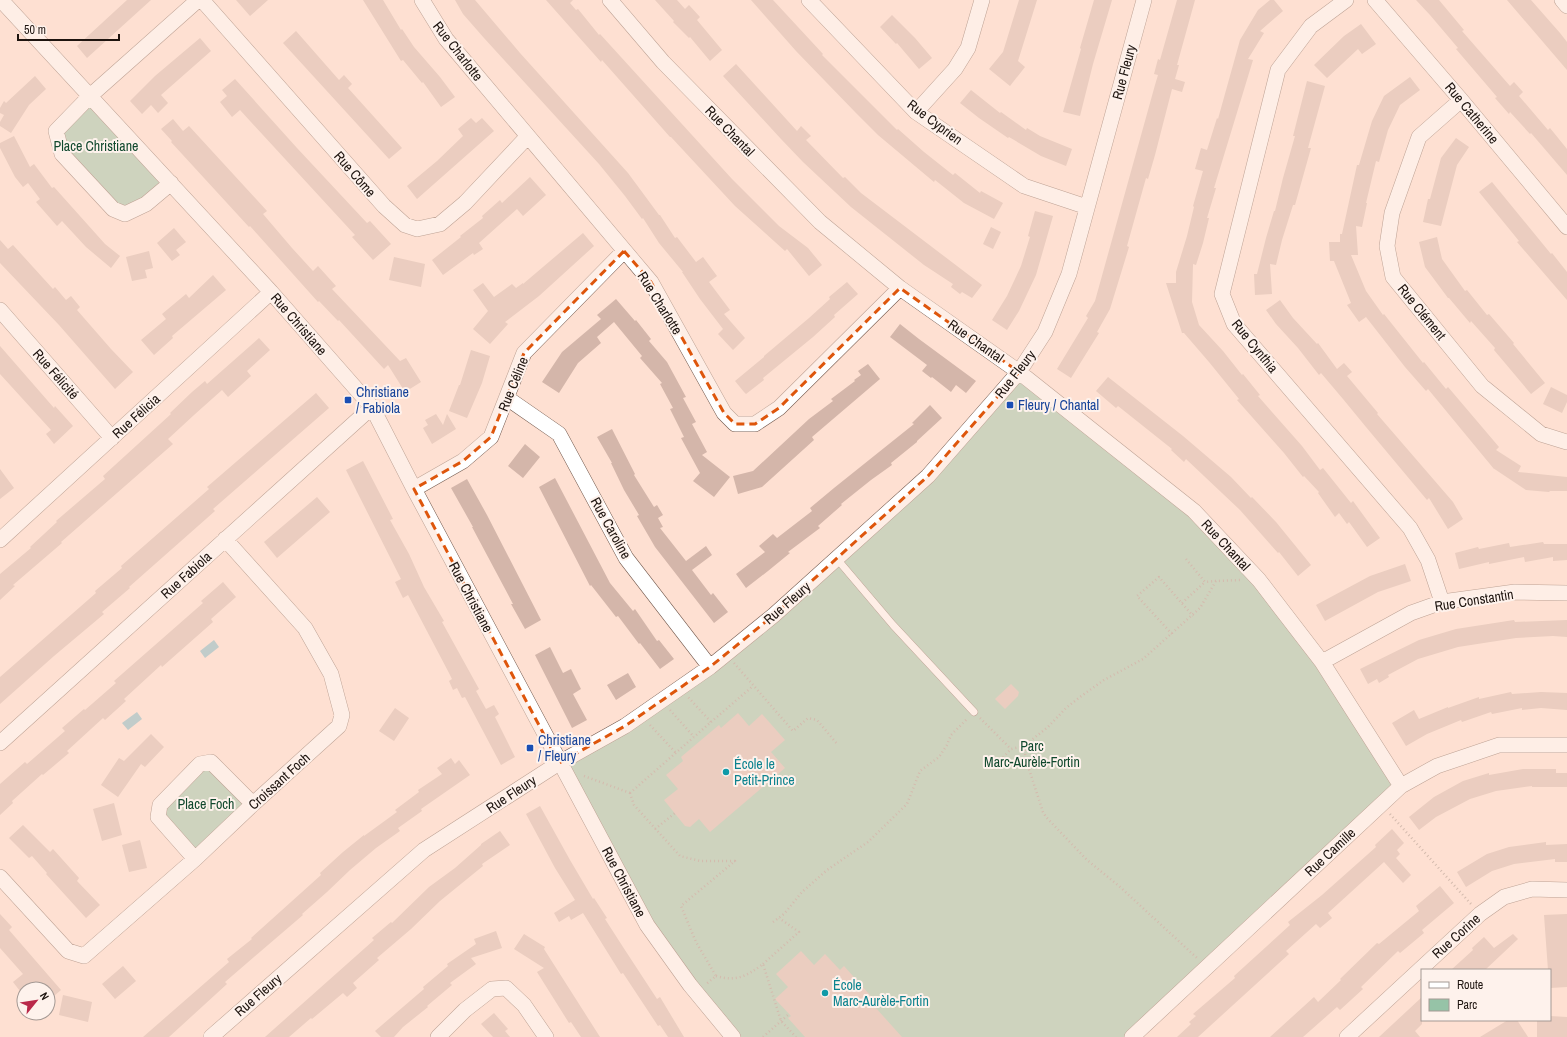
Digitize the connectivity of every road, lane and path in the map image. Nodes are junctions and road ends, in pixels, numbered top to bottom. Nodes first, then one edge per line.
1 (1, 0) edge
2 (198, 0) edge
3 (202, 0) edge
4 (422, 0) edge
5 (610, 0) edge
6 (809, 0) edge
7 (982, 0) edge
8 (1144, 0) edge
9 (1346, 0) edge
10 (1375, 0) edge
11 (1562, 0) edge
12 (1567, 6) edge
13 (90, 96) junction
14 (1461, 100) junction
15 (916, 112) junction
16 (528, 136) junction
17 (171, 183) junction
18 (1087, 206) junction
19 (1567, 227) edge
20 (624, 251) junction
21 (900, 288) junction
22 (271, 292) junction
23 (0, 310) edge
24 (1019, 372) junction
25 (507, 398) junction
26 (372, 407) junction
27 (112, 438) junction
28 (1567, 442) edge
29 (414, 489) junction
30 (2, 533) edge
31 (226, 539) junction
32 (837, 559) junction
33 (1186, 559) dead end
34 (1259, 580) junction
35 (1216, 581) junction
36 (1205, 582) junction
37 (1567, 593) edge
38 (1442, 602) junction
39 (1182, 603) junction
40 (1193, 616) junction
41 (1172, 634) junction
42 (726, 653) junction
43 (1322, 662) junction
44 (710, 667) junction
45 (753, 686) junction
46 (680, 689) junction
47 (662, 701) junction
48 (974, 712) junction
49 (641, 715) junction
50 (711, 722) junction
51 (694, 737) junction
52 (0, 743) edge
53 (838, 745) dead end
54 (1567, 745) edge
55 (1024, 746) junction
56 (1010, 749) junction
57 (676, 753) junction
58 (559, 763) junction
59 (992, 769) dead end
60 (580, 775) dead end
61 (1401, 786) junction
62 (630, 793) junction
63 (253, 804) junction
64 (1381, 805) junction
65 (675, 813) dead end
66 (655, 829) junction
67 (195, 859) junction
68 (0, 877) edge
69 (1567, 890) edge
70 (1480, 914) junction
71 (779, 918) junction
72 (773, 922) dead end
73 (763, 964) junction
74 (1208, 968) junction
75 (716, 976) junction
76 (707, 984) dead end
77 (789, 1014) dead end
78 (781, 1021) junction
79 (211, 1037) edge
80 (438, 1037) edge
81 (546, 1037) edge
82 (733, 1037) edge
83 (763, 1037) edge
84 (796, 1037) edge
85 (1132, 1037) edge
86 (1346, 1037) edge

1 - 13 street, Rue Christiane
2 - 13 street
3 - 16 street, Rue Côme
4 - 16 street, Rue Charlotte
5 - 21 street, Rue Chantal
6 - 15 street, Rue Cyprien
7 - 15 street
8 - 18 street, Rue Fleury
9 - 38 street, Rue Cynthia
10 - 14 street, Rue Catherine
11 - 12 street
13 - 17 street, Rue Christiane
13 - 17 street
14 - 19 street, Rue Catherine
14 - 28 street, Rue Clément
15 - 18 street, Rue Cyprien
16 - 20 street, Rue Charlotte
17 - 22 street, Rue Christiane
18 - 24 street, Rue Fleury
20 - 21 street, Rue Charlotte
20 - 25 street, Rue Céline
21 - 24 street, Rue Chantal
22 - 26 street, Rue Christiane
22 - 27 street, Rue Félicia
23 - 27 street, Rue Félicité
24 - 32 street, Rue Fleury
24 - 34 street, Rue Chantal
25 - 29 street, Rue Céline
25 - 44 street, Rue Caroline
26 - 29 street, Rue Christiane
26 - 31 street, Rue Fabiola
27 - 30 street, Rue Félicia
29 - 58 street, Rue Christiane
31 - 52 street, Rue Fabiola
31 - 63 street, Croissant Foch
32 - 42 street, Rue Fleury
32 - 48 lane
33 - 36 path
34 - 35 path
34 - 43 street, Rue Chantal
35 - 36 path
35 - 40 path
36 - 39 path
37 - 38 street, Rue Constantin
38 - 43 street, Rue Constantin
39 - 40 path
39 - 41 path
40 - 41 path
41 - 55 path
42 - 44 street, Rue Fleury
42 - 45 path
43 - 61 street, Rue Chantal
44 - 46 street, Rue Fleury
45 - 50 path
45 - 53 path
46 - 47 street, Rue Fleury
46 - 50 path
47 - 49 street, Rue Fleury
47 - 51 path
48 - 56 path
48 - 71 path
49 - 57 path
49 - 58 street, Rue Fleury
50 - 51 path
51 - 57 path
54 - 61 street, Rue Camille
55 - 56 path
55 - 74 path
56 - 59 path
57 - 62 path
58 - 79 street, Rue Fleury
58 - 82 street, Rue Christiane
60 - 62 path
61 - 64 street, Rue Camille
62 - 66 path
63 - 67 street, Croissant Foch
63 - 67 street
64 - 70 path
64 - 74 street, Rue Camille
65 - 66 path
66 - 75 path
67 - 68 street, Croissant Foch
69 - 70 street, Rue Corine
70 - 86 street, Rue Corine
71 - 72 path
71 - 73 path
73 - 75 path
73 - 78 path
74 - 85 street, Rue Camille
75 - 76 path
77 - 78 path
78 - 83 path
78 - 84 path
80 - 81 street

